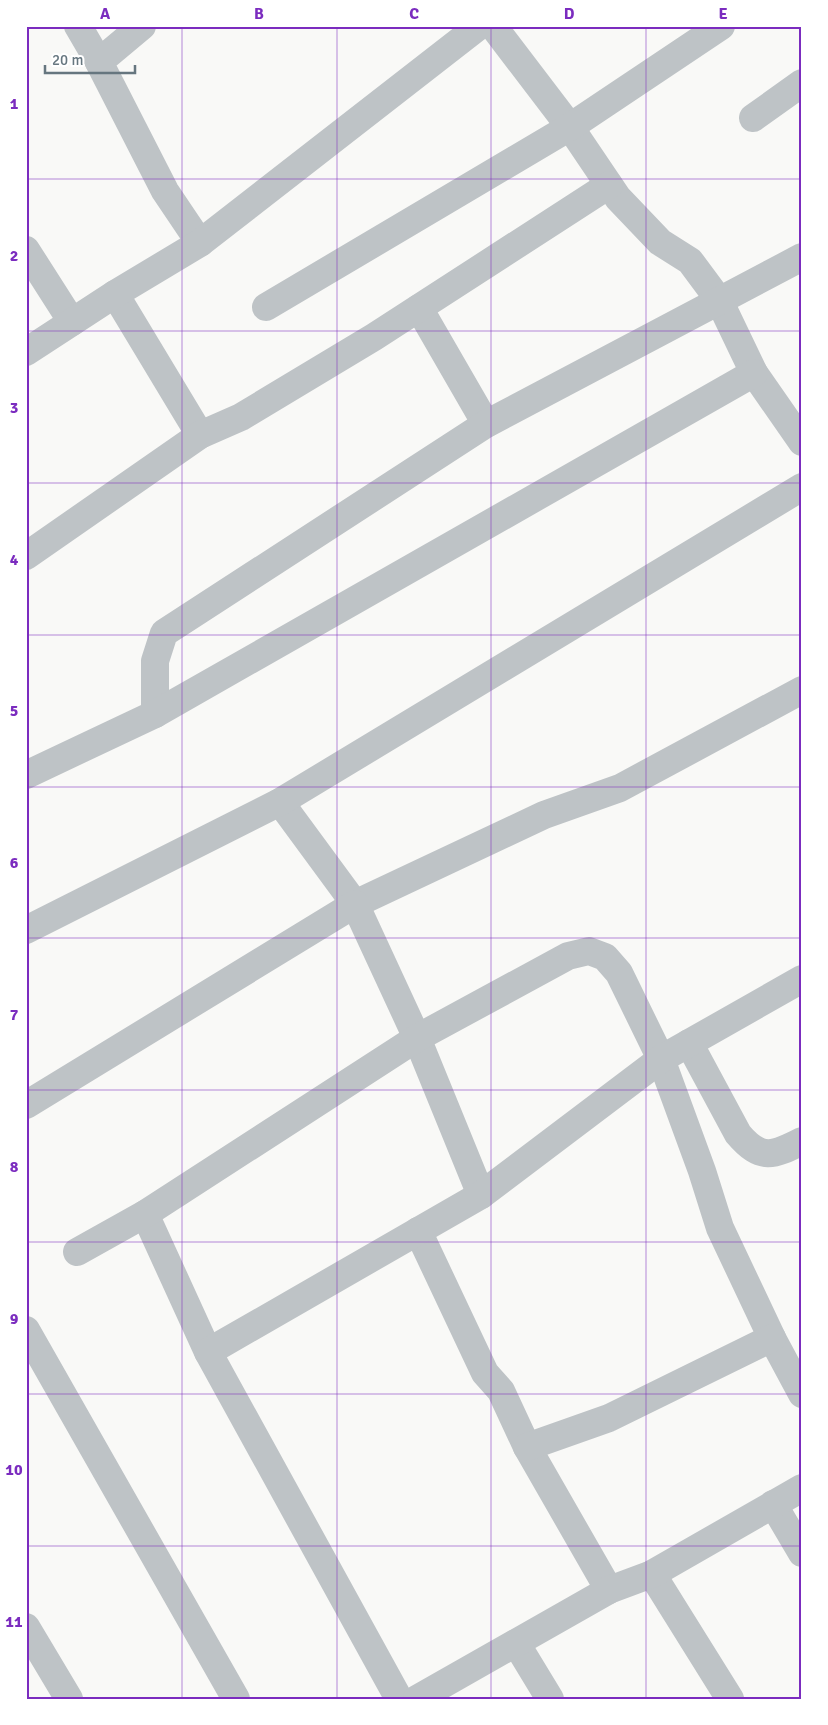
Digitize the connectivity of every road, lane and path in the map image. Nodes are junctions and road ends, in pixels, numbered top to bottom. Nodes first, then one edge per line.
1 (78, 26) edge
2 (142, 26) edge
3 (479, 26) edge
4 (493, 26) edge
5 (721, 26) edge
6 (99, 62) junction
7 (802, 83) edge
8 (753, 118) dead end
9 (570, 127) junction
10 (609, 185) junction
11 (200, 244) junction
12 (26, 250) edge
13 (802, 257) edge
14 (115, 294) junction
15 (719, 300) junction
16 (266, 308) dead end
17 (419, 308) junction
18 (72, 322) junction
19 (26, 352) edge
20 (754, 373) junction
21 (486, 424) junction
22 (200, 436) junction
23 (801, 440) edge
24 (802, 487) edge
25 (26, 556) edge
26 (802, 690) edge
27 (155, 714) junction
28 (26, 775) edge
29 (280, 802) junction
30 (355, 904) junction
31 (26, 930) edge
32 (802, 979) edge
33 (416, 1038) junction
34 (689, 1043) junction
35 (661, 1059) junction
36 (26, 1104) edge
37 (802, 1141) edge
38 (481, 1195) junction
39 (145, 1214) junction
40 (418, 1231) junction
41 (77, 1252) dead end
42 (26, 1330) edge
43 (772, 1338) junction
44 (208, 1352) junction
45 (802, 1394) edge
46 (527, 1447) junction
47 (802, 1488) edge
48 (773, 1504) junction
49 (802, 1553) edge
50 (652, 1574) junction
51 (609, 1590) junction
52 (26, 1627) edge
53 (516, 1644) junction
54 (429, 1696) edge
55 (68, 1699) edge
56 (236, 1699) edge
57 (399, 1699) edge
58 (550, 1699) edge
59 (730, 1699) edge

1 - 6 street
2 - 6 street
3 - 11 street
4 - 9 street
5 - 9 street
6 - 11 street
7 - 8 street
9 - 10 street
9 - 16 street
10 - 15 street
10 - 17 street
11 - 14 street
12 - 18 street
13 - 15 street
14 - 18 street
14 - 22 street
15 - 20 street
15 - 21 street
17 - 21 street
17 - 22 street
18 - 19 street
20 - 23 street
20 - 27 street
21 - 27 street
22 - 25 street
24 - 29 street
26 - 30 street
27 - 28 street
29 - 30 street
29 - 31 street
30 - 33 street
30 - 36 street
32 - 34 street
33 - 35 street
33 - 38 street
33 - 39 street
34 - 35 street
34 - 37 street
35 - 38 street
35 - 43 street
38 - 40 street
39 - 41 street
39 - 44 street
40 - 44 street
40 - 46 street
42 - 56 street
43 - 45 street
43 - 46 street
44 - 57 street
46 - 51 street
47 - 48 street
48 - 49 street
48 - 50 street
50 - 51 street
50 - 59 street
51 - 53 street
52 - 55 street
53 - 54 street
53 - 58 street

